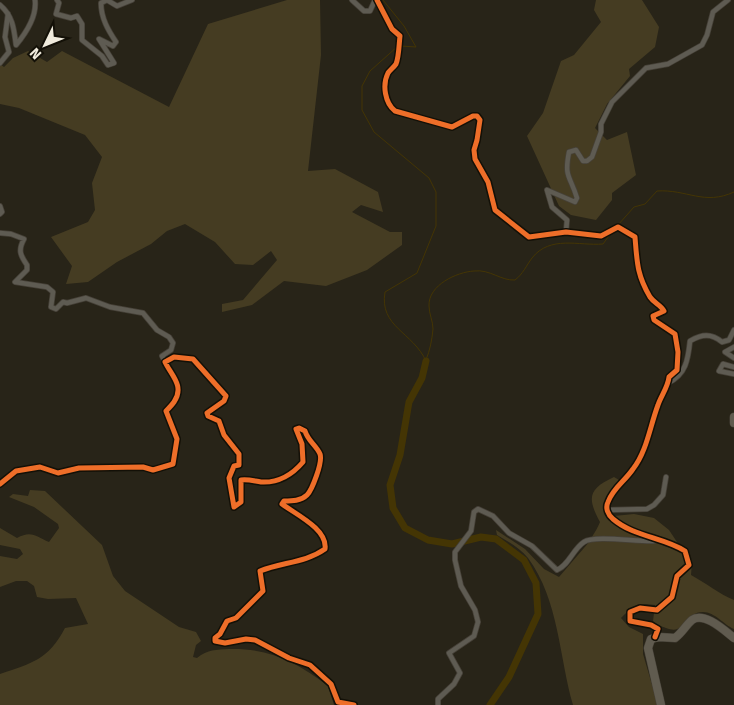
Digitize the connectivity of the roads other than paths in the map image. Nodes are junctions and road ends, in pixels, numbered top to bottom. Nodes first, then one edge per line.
1 (35, 0) edge
2 (57, 0) edge
3 (132, 0) edge
4 (352, 0) edge
5 (376, 0) edge
6 (728, 0) edge
7 (0, 5) edge
8 (8, 12) junction
9 (0, 63) edge
10 (0, 206) edge
11 (0, 214) edge
12 (566, 232) junction
13 (0, 233) edge
14 (734, 330) edge
15 (734, 347) edge
16 (734, 358) edge
17 (165, 362) junction
18 (734, 367) edge
19 (734, 374) edge
20 (668, 383) junction
21 (734, 417) edge
22 (734, 423) edge
23 (666, 477) dead end
24 (0, 484) edge
25 (607, 510) junction
26 (656, 541) junction
27 (655, 637) junction
28 (734, 638) edge
29 (354, 705) edge
30 (438, 705) edge
31 (661, 705) edge

1 - 8 street
2 - 3 street
4 - 5 street
5 - 12 street
6 - 12 street
7 - 8 street
8 - 9 street
10 - 11 street
12 - 20 street
13 - 17 street
14 - 20 street
15 - 16 street
17 - 24 street
17 - 29 street
18 - 19 street
20 - 25 street
21 - 22 main road
23 - 25 street
25 - 26 street
26 - 27 street
26 - 30 street
27 - 28 main road
27 - 31 main road

